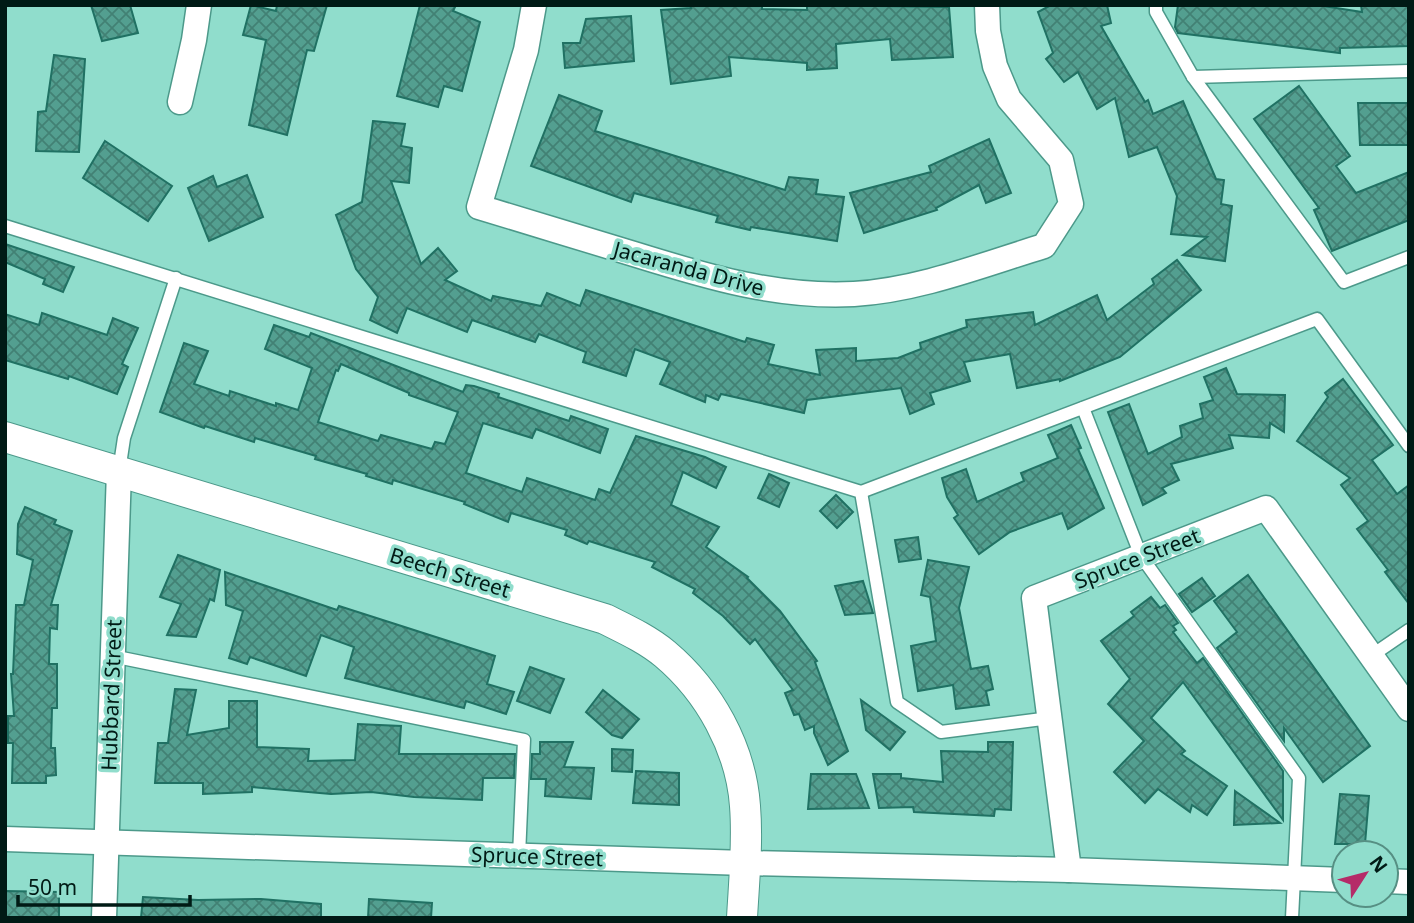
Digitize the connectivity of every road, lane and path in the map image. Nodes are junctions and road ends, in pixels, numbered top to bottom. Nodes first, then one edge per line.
1 (199, 5) edge
2 (534, 5) edge
3 (987, 5) edge
4 (1156, 5) edge
5 (1409, 71) edge
6 (1193, 77) junction
7 (180, 102) dead end
8 (5, 226) edge
9 (1409, 257) edge
10 (176, 278) junction
11 (1083, 408) junction
12 (5, 437) edge
13 (1409, 446) edge
14 (119, 471) junction
15 (861, 492) junction
16 (1141, 556) junction
17 (1409, 630) edge
18 (113, 656) junction
19 (1371, 656) junction
20 (1409, 709) edge
21 (1050, 718) junction
22 (5, 839) edge
23 (106, 842) junction
24 (519, 856) junction
25 (745, 863) junction
26 (1069, 870) junction
27 (1293, 878) junction
28 (1330, 879) edge
29 (104, 918) edge
30 (742, 918) edge
31 (1292, 918) edge

1 - 7 street
2 - 3 street, Jacaranda Drive
4 - 6 lane
5 - 6 lane
6 - 9 lane
8 - 10 lane
10 - 14 lane
10 - 15 lane
11 - 13 lane
11 - 15 lane
11 - 16 lane
12 - 14 street, Beech Street
14 - 18 street, Hubbard Street
14 - 25 street, Beech Street
15 - 21 lane
16 - 19 street, Spruce Street
16 - 21 street, Spruce Street
16 - 27 lane
17 - 19 lane
18 - 23 street, Hubbard Street
18 - 24 lane
19 - 20 street, Spruce Street
21 - 26 street, Spruce Street
22 - 23 street, Spruce Street
23 - 24 street, Spruce Street
23 - 29 street, Hubbard Street
24 - 25 street, Spruce Street
25 - 26 street, Spruce Street
25 - 30 street, Beech Street
26 - 27 street, Spruce Street
27 - 28 street, Spruce Street
27 - 31 lane

